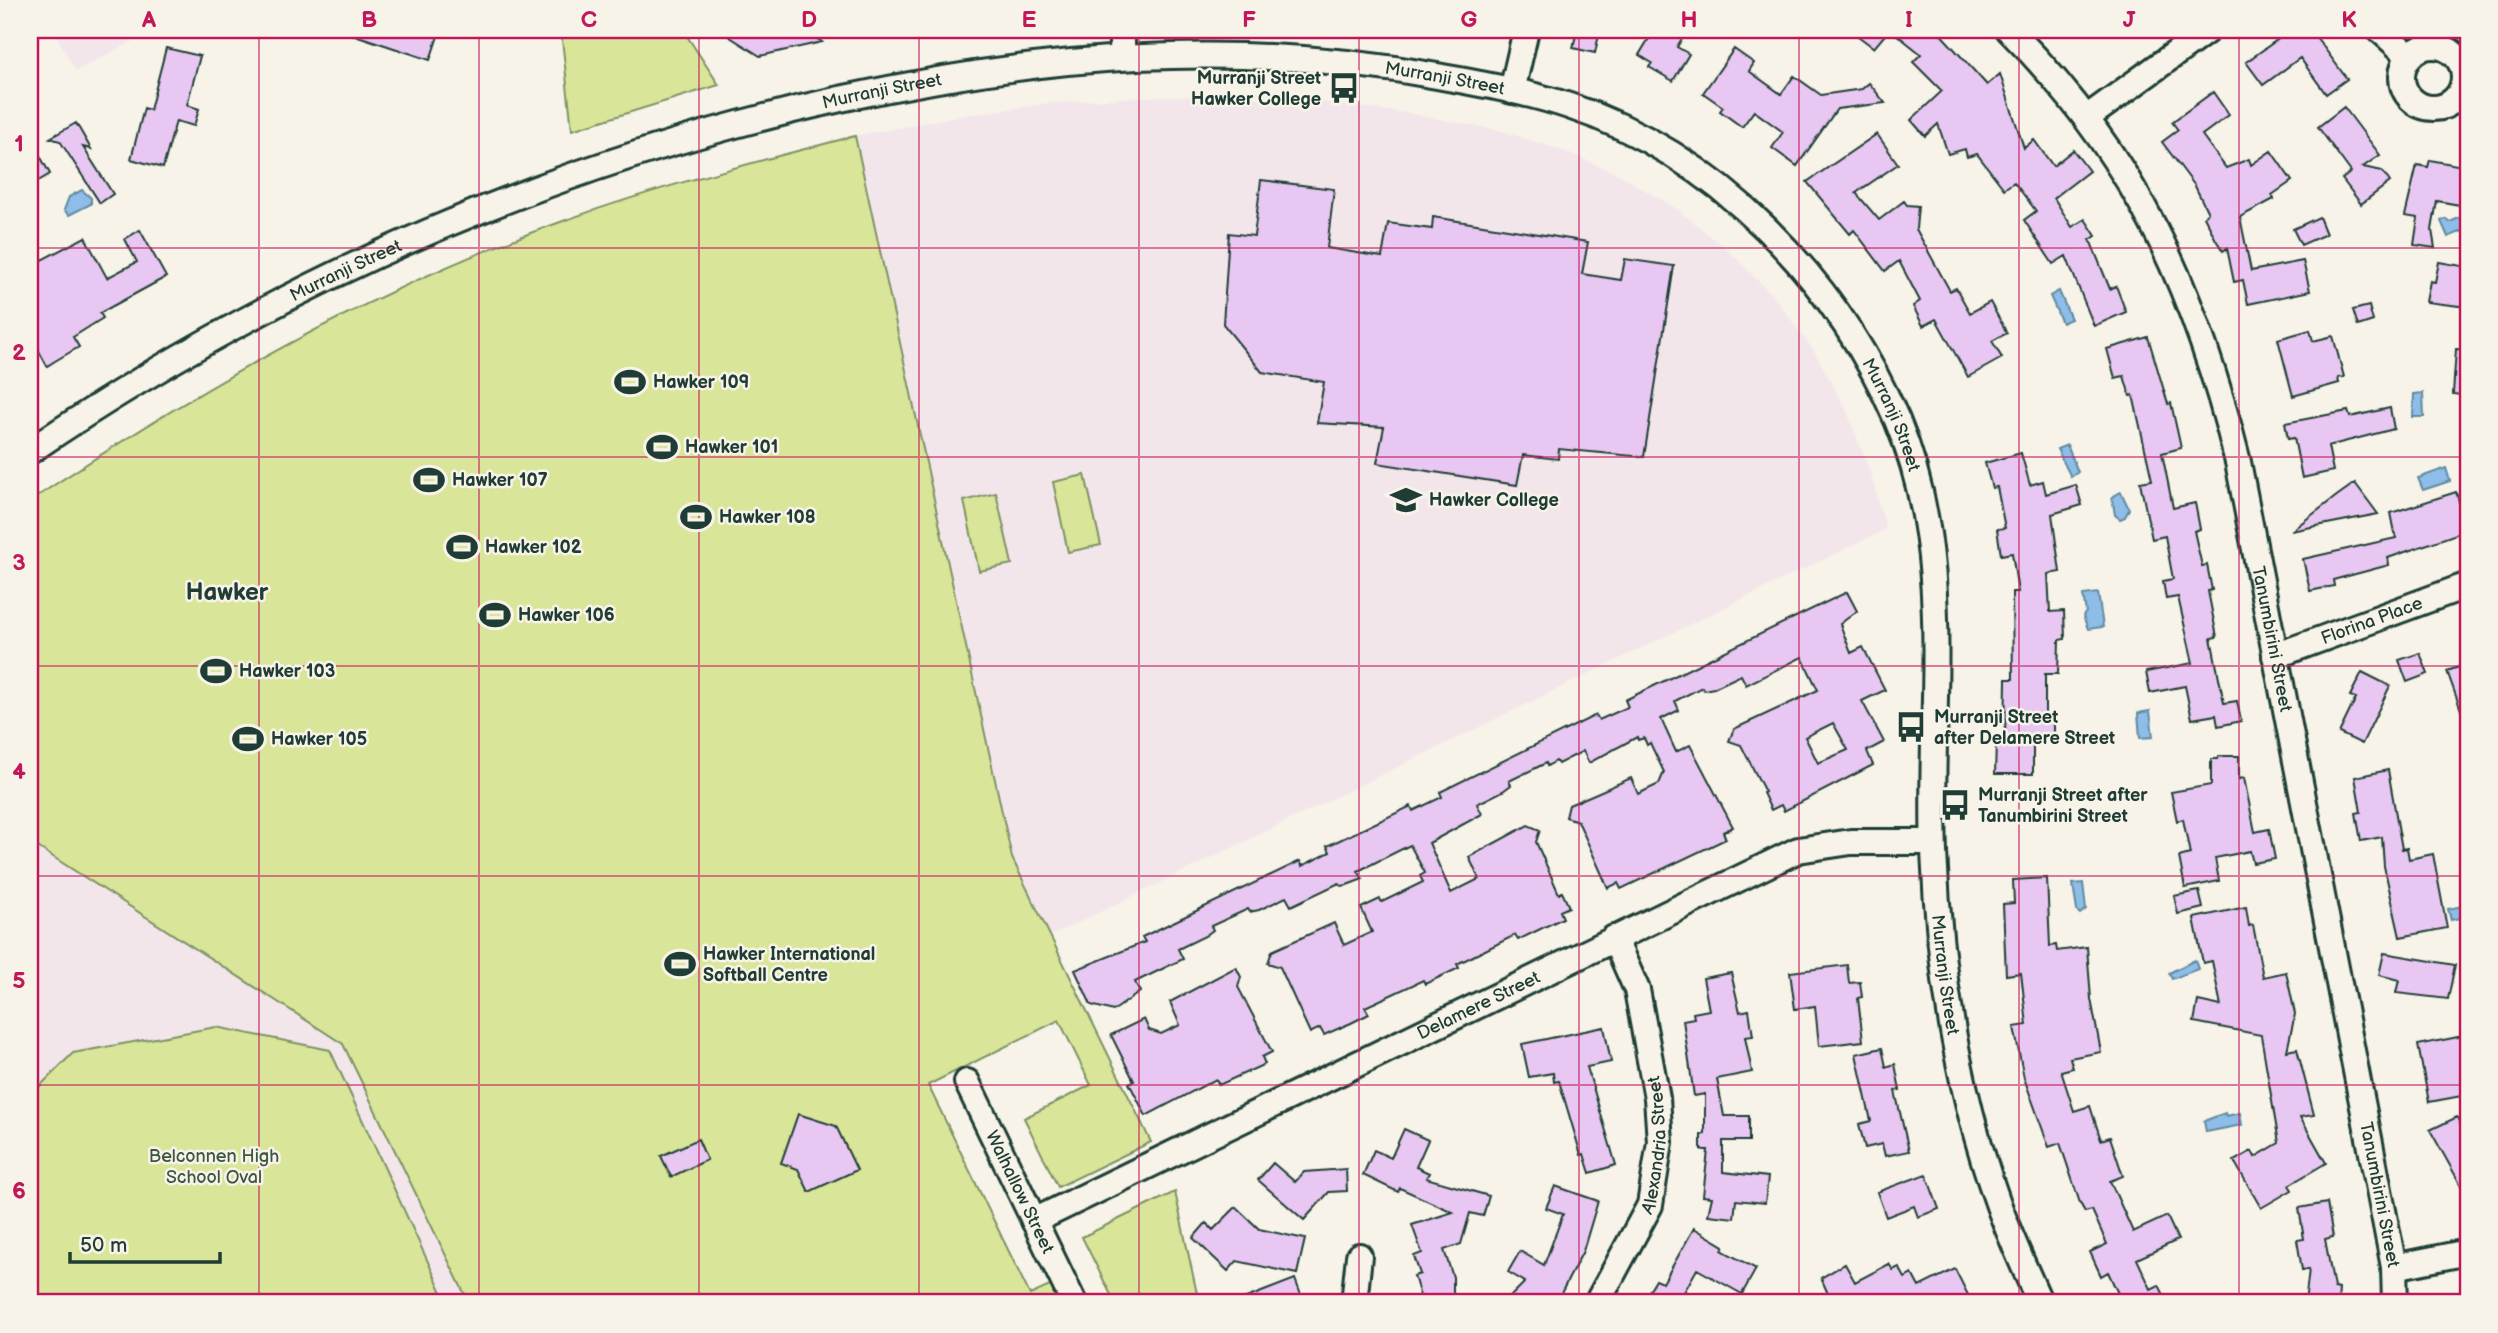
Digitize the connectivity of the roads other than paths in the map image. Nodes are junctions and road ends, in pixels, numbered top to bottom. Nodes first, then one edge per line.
1 (1121, 30) edge
2 (1526, 30) edge
3 (2009, 30) edge
4 (2207, 30) edge
5 (2380, 30) edge
6 (1123, 56) junction
7 (2409, 56) dead end
8 (1512, 91) junction
9 (2088, 117) junction
10 (30, 451) edge
11 (2468, 585) edge
12 (2275, 656) junction
13 (1933, 842) junction
14 (1614, 938) junction
15 (967, 1082) dead end
16 (1034, 1221) junction
17 (2468, 1252) edge
18 (1359, 1256) dead end
19 (2394, 1267) junction
20 (1074, 1303) edge
21 (1354, 1303) edge
22 (1597, 1303) edge
23 (2040, 1303) edge
24 (2395, 1303) edge

1 - 6 street
2 - 8 street
3 - 9 street, Tanumbirini Street
4 - 9 street
5 - 7 street
6 - 8 street, Murranji Street
6 - 10 street, Murranji Street
8 - 13 street, Murranji Street
9 - 12 street, Tanumbirini Street
11 - 12 street, Florina Place
12 - 19 street, Tanumbirini Street
13 - 14 street, Delamere Street
13 - 23 street, Murranji Street
14 - 16 street, Delamere Street
14 - 22 street, Alexandria Street
15 - 16 street, Walhallow Street
16 - 20 street, Walhallow Street
17 - 19 street
18 - 21 street
19 - 24 street, Tanumbirini Street

